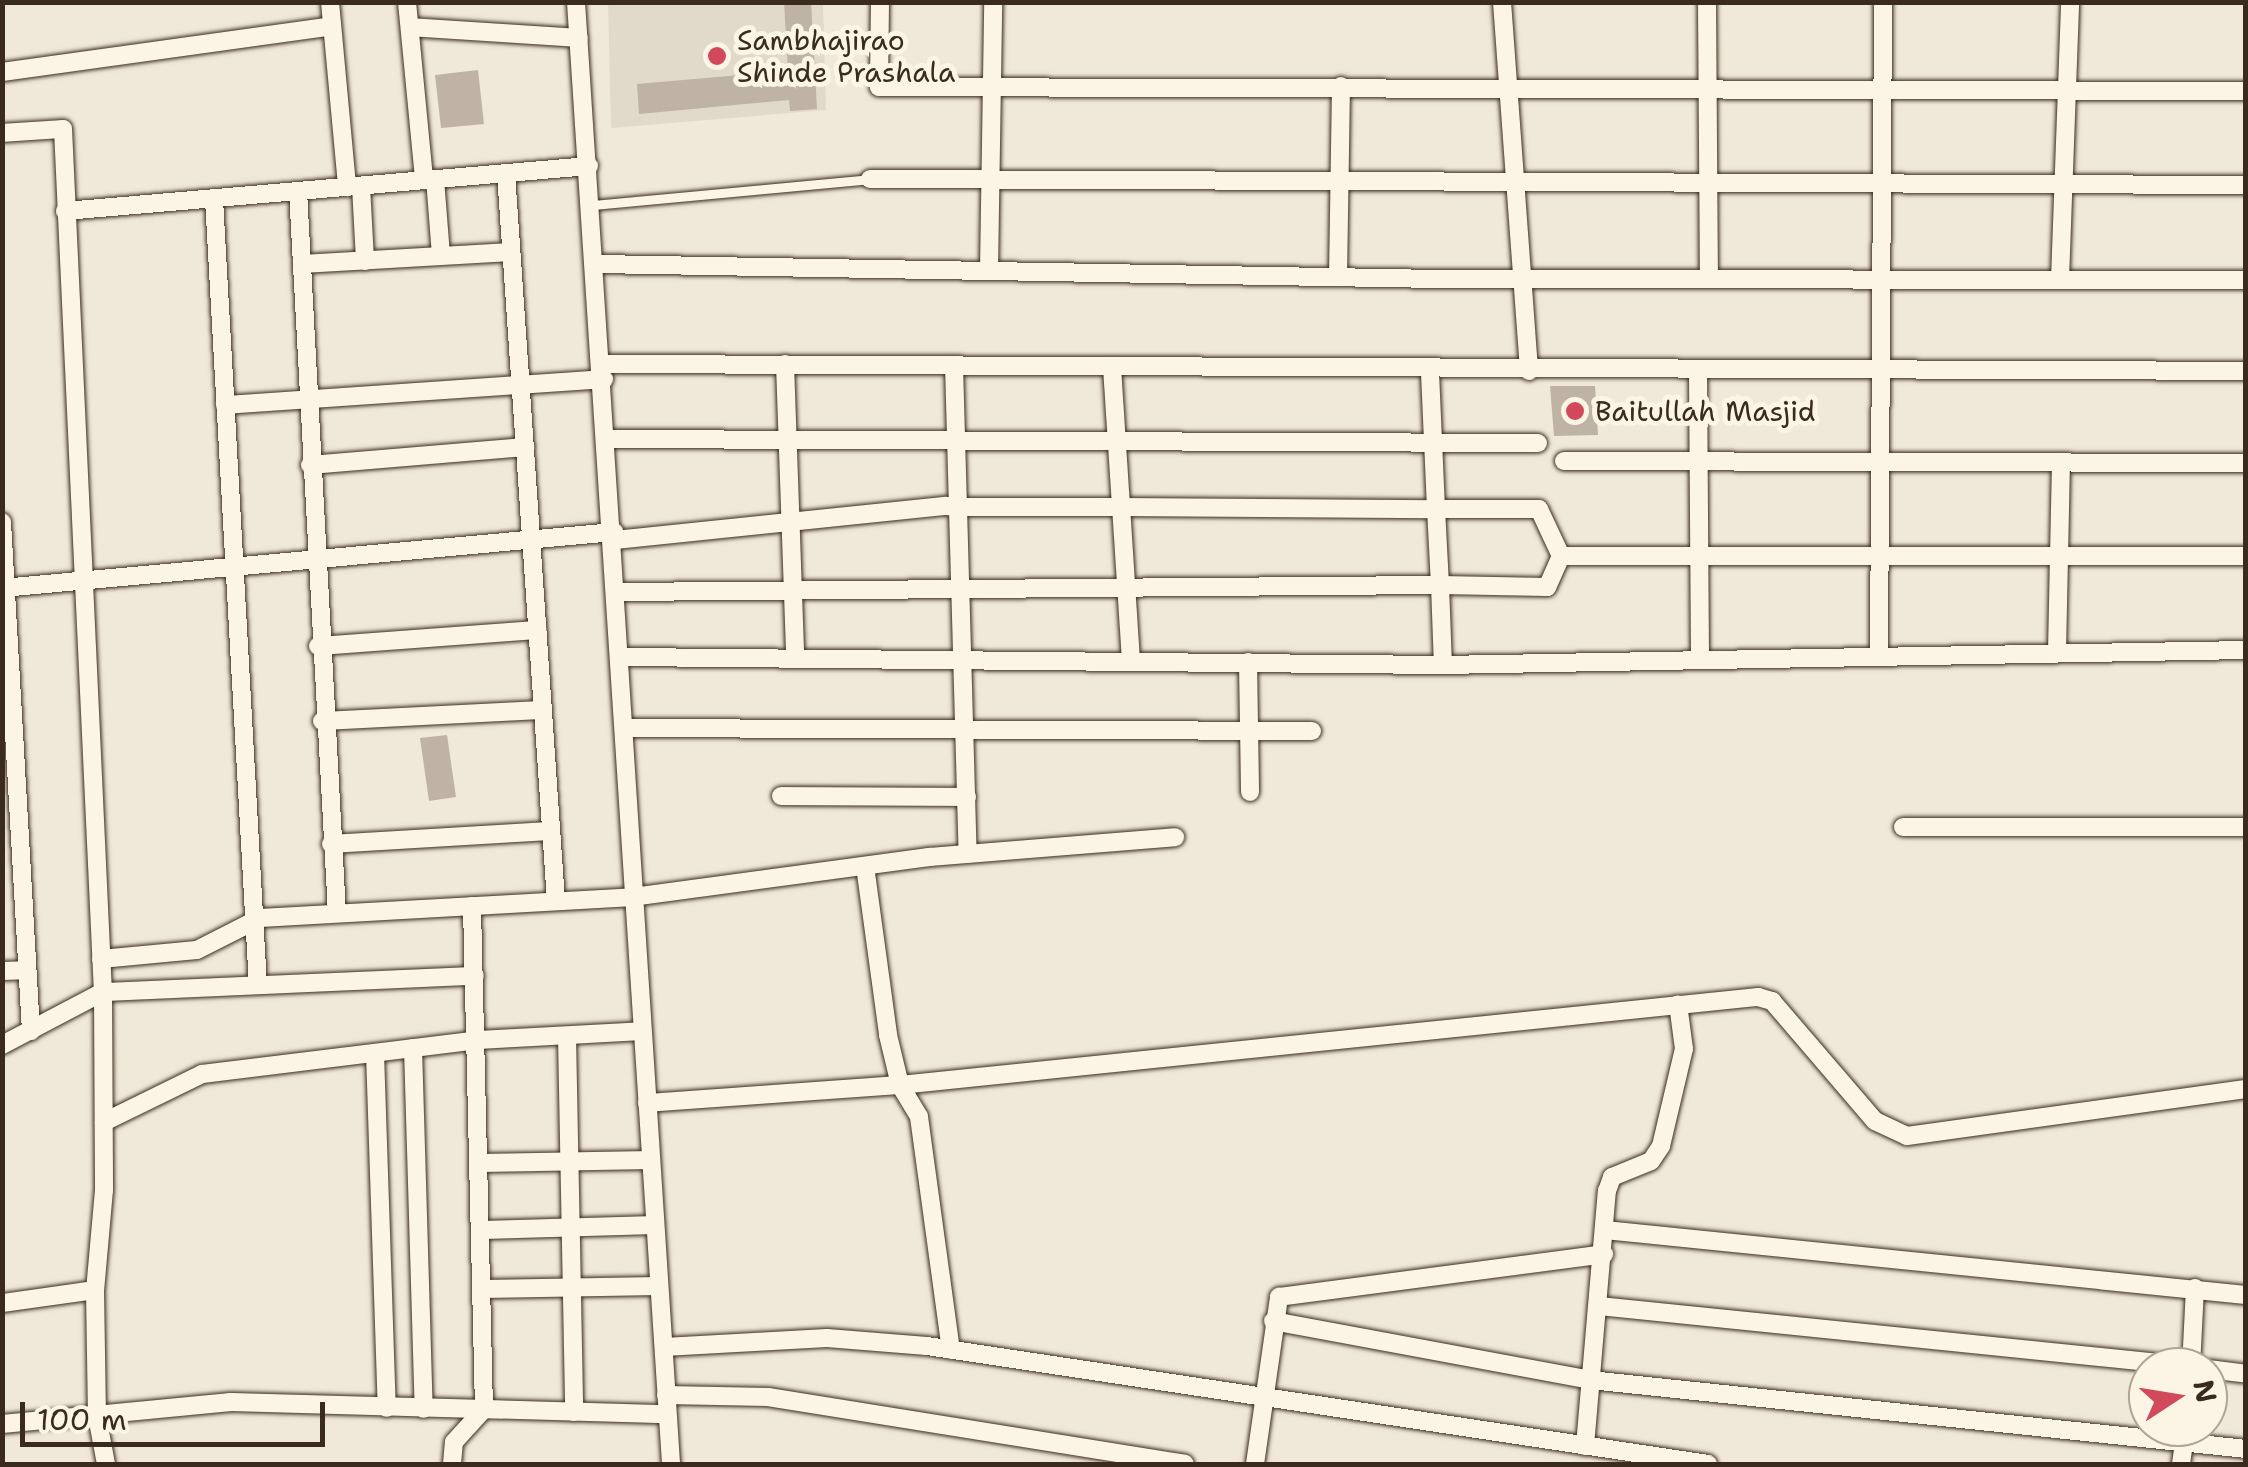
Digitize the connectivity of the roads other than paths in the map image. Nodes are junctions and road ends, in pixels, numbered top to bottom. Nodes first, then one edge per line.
1 (330, 2) edge
2 (407, 2) edge
3 (576, 2) edge
4 (880, 2) edge
5 (993, 2) edge
6 (1502, 2) edge
7 (1706, 2) edge
8 (1883, 2) edge
9 (2070, 2) edge
10 (332, 26) junction
11 (410, 27) junction
12 (579, 38) junction
13 (2, 72) edge
14 (1341, 86) junction
15 (994, 87) junction
16 (1508, 89) junction
17 (2246, 90) edge
18 (2067, 91) junction
19 (1883, 92) junction
20 (1708, 93) junction
21 (2, 133) edge
22 (589, 166) junction
23 (506, 173) junction
24 (870, 179) joint
25 (429, 180) junction
26 (993, 181) junction
27 (1340, 182) junction
28 (1515, 184) junction
29 (2246, 185) edge
30 (354, 186) junction
31 (1708, 186) junction
32 (1882, 188) junction
33 (2064, 188) junction
34 (298, 191) junction
35 (214, 198) junction
36 (592, 205) junction
37 (65, 211) junction
38 (511, 252) junction
39 (441, 256) junction
40 (365, 261) junction
41 (302, 264) junction
42 (596, 264) junction
43 (988, 271) junction
44 (1338, 277) junction
45 (1882, 278) junction
46 (1522, 279) junction
47 (1709, 279) junction
48 (2060, 279) junction
49 (2246, 280) edge
50 (785, 364) junction
51 (954, 365) junction
52 (1112, 367) junction
53 (2246, 370) edge
54 (1430, 371) junction
55 (1698, 371) junction
56 (1882, 371) junction
57 (604, 372) junction
58 (1529, 372) junction
59 (520, 385) junction
60 (308, 400) junction
61 (225, 405) junction
62 (608, 438) junction
63 (787, 438) junction
64 (956, 438) junction
65 (1116, 438) junction
66 (1433, 441) junction
67 (1538, 443) dead end
68 (525, 447) junction
69 (1564, 461) dead end
70 (2246, 463) edge
71 (1699, 464) junction
72 (2061, 464) junction
73 (310, 465) junction
74 (1881, 465) junction
75 (958, 506) junction
76 (1121, 507) junction
77 (1436, 509) junction
78 (788, 521) junction
79 (2, 522) edge
80 (615, 536) junction
81 (531, 539) junction
82 (1561, 556) junction
83 (1699, 556) junction
84 (1880, 556) junction
85 (2059, 556) junction
86 (2246, 556) edge
87 (315, 559) junction
88 (236, 566) junction
89 (82, 580) junction
90 (1126, 584) junction
91 (1440, 585) junction
92 (958, 586) junction
93 (4, 588) edge
94 (792, 589) junction
95 (617, 592) junction
96 (537, 630) junction
97 (318, 646) junction
98 (2246, 650) edge
99 (2057, 652) junction
100 (1879, 655) junction
101 (6, 656) edge
102 (620, 656) junction
103 (795, 657) junction
104 (959, 659) junction
105 (1700, 659) junction
106 (1131, 661) junction
107 (1248, 662) junction
108 (1444, 664) junction
109 (542, 710) junction
110 (322, 721) junction
111 (8, 725) edge
112 (624, 728) junction
113 (965, 728) junction
114 (1249, 730) junction
115 (1312, 731) dead end
116 (1250, 792) dead end
117 (781, 796) dead end
118 (966, 797) junction
119 (1903, 827) dead end
120 (2246, 827) edge
121 (549, 831) junction
122 (1175, 837) dead end
123 (332, 844) junction
124 (968, 854) junction
125 (865, 866) junction
126 (633, 897) junction
127 (556, 901) junction
128 (12, 902) edge
129 (472, 906) junction
130 (336, 913) junction
131 (260, 918) junction
132 (102, 960) junction
133 (25, 970) junction
134 (2, 971) edge
135 (476, 976) junction
136 (258, 985) junction
137 (103, 992) junction
138 (1678, 1004) junction
139 (642, 1030) junction
140 (32, 1031) junction
141 (567, 1036) junction
142 (478, 1040) junction
143 (2, 1045) edge
144 (414, 1048) junction
145 (375, 1052) junction
146 (900, 1085) junction
147 (2246, 1089) edge
148 (646, 1103) junction
149 (104, 1122) junction
150 (650, 1160) junction
151 (481, 1163) junction
152 (569, 1163) junction
153 (655, 1225) junction
154 (572, 1228) junction
155 (482, 1230) junction
156 (1605, 1230) junction
157 (1604, 1254) junction
158 (659, 1286) junction
159 (483, 1288) junction
160 (573, 1288) junction
161 (2196, 1288) junction
162 (95, 1290) junction
163 (2246, 1295) edge
164 (2, 1303) edge
165 (1599, 1306) junction
166 (1272, 1321) junction
167 (664, 1347) junction
168 (2194, 1347) edge
169 (950, 1350) junction
170 (2128, 1360) edge
171 (1590, 1380) junction
172 (1265, 1399) junction
173 (666, 1404) junction
174 (387, 1408) junction
175 (424, 1409) junction
176 (484, 1409) junction
177 (574, 1412) junction
178 (97, 1416) junction
179 (2, 1424) edge
180 (2128, 1430) edge
181 (1585, 1446) junction
182 (106, 1464) edge
183 (452, 1464) edge
184 (671, 1464) edge
185 (1185, 1464) edge
186 (1254, 1464) edge
187 (1708, 1464) edge

1 - 10 street
2 - 11 street
3 - 12 street
4 - 15 street
5 - 15 street
6 - 16 street
7 - 20 street
8 - 19 street
9 - 18 street
10 - 13 street
10 - 30 street
11 - 12 street
11 - 25 street
12 - 22 street
14 - 15 street
14 - 16 street
14 - 27 street
15 - 26 street
16 - 20 street
16 - 28 street
17 - 18 street
18 - 19 street
18 - 33 street
19 - 20 street
19 - 32 street
20 - 31 street
21 - 37 street
22 - 23 street
22 - 36 street
23 - 25 street
23 - 38 street
24 - 26 street
24 - 36 lane
25 - 30 street
25 - 39 street
26 - 27 street
26 - 43 street
27 - 28 street
27 - 44 street
28 - 31 street
28 - 46 street
29 - 33 street
30 - 34 street
30 - 40 street
31 - 32 street
31 - 47 street
32 - 33 street
32 - 45 street
33 - 48 street
34 - 35 street
34 - 41 street
35 - 37 street
35 - 61 street
36 - 42 street
37 - 89 street
38 - 39 street
38 - 59 street
39 - 40 street
40 - 41 street
41 - 60 street
42 - 43 street
42 - 57 street
43 - 44 street
44 - 46 street
45 - 47 street
45 - 48 street
45 - 56 street
46 - 47 street
46 - 58 street
48 - 49 street
50 - 51 street
50 - 57 street
50 - 63 street
51 - 52 street
51 - 64 street
52 - 54 street
52 - 65 street
53 - 56 street
54 - 58 street
54 - 66 street
55 - 56 street
55 - 58 street
55 - 71 street
56 - 74 street
57 - 59 street
57 - 62 street
59 - 60 street
59 - 68 street
60 - 61 street
60 - 73 street
61 - 88 street
62 - 63 street
62 - 80 street
63 - 64 street
63 - 78 street
64 - 65 street
64 - 75 street
65 - 66 street
65 - 76 street
66 - 67 street
66 - 77 street
68 - 73 street
68 - 81 street
69 - 71 street
70 - 72 street
71 - 74 street
71 - 83 street
72 - 74 street
72 - 85 street
73 - 87 street
74 - 84 street
75 - 76 street
75 - 78 street
75 - 92 street
76 - 77 street
76 - 90 street
77 - 82 street
77 - 91 street
78 - 80 street
78 - 94 street
79 - 93 street
80 - 81 street
80 - 95 street
81 - 87 street
81 - 96 street
82 - 83 street
82 - 91 street
83 - 84 street
83 - 105 street
84 - 85 street
84 - 100 street
85 - 86 street
85 - 99 street
87 - 88 street
87 - 97 street
88 - 89 street
88 - 131 street
89 - 93 street
89 - 132 street
90 - 91 street
90 - 92 street
90 - 106 street
91 - 108 street
92 - 94 street
92 - 104 street
93 - 101 street
94 - 95 street
94 - 103 street
95 - 102 street
96 - 97 street
96 - 109 street
97 - 110 street
98 - 99 street
99 - 100 street
100 - 105 street
101 - 111 street
102 - 103 street
102 - 112 street
103 - 104 street
104 - 106 street
104 - 113 street
105 - 108 street
106 - 107 street
107 - 108 street
107 - 114 street
109 - 110 street
109 - 121 street
110 - 123 street
111 - 128 street
112 - 113 street
112 - 126 street
113 - 114 street
113 - 118 street
114 - 115 street
114 - 116 street
117 - 118 street
118 - 124 street
119 - 120 street
121 - 123 street
121 - 127 street
122 - 124 street
123 - 130 street
124 - 125 street
125 - 126 street
125 - 146 street
126 - 127 street
126 - 139 street
127 - 129 street
128 - 133 street
129 - 130 street
129 - 135 street
130 - 131 street
131 - 132 street
131 - 136 street
132 - 137 street
133 - 134 street
133 - 140 street
135 - 136 street
135 - 142 street
136 - 137 street
137 - 140 street
137 - 149 street
138 - 146 street
138 - 147 street
138 - 156 street
139 - 141 street
139 - 148 street
140 - 143 street
141 - 142 street
141 - 152 street
142 - 144 street
142 - 151 street
144 - 145 street
144 - 175 street
145 - 149 street
145 - 174 street
146 - 148 street
146 - 169 street
148 - 150 street
149 - 162 street
150 - 152 street
150 - 153 street
151 - 152 street
151 - 155 street
152 - 154 street
153 - 154 street
153 - 158 street
154 - 155 street
154 - 160 street
155 - 159 street
156 - 157 street
156 - 161 street
157 - 165 street
157 - 166 street
158 - 160 street
158 - 167 street
159 - 160 street
159 - 176 street
160 - 177 street
161 - 163 street
161 - 168 street
162 - 164 street
162 - 178 street
165 - 170 street
165 - 171 street
166 - 171 street
166 - 172 street
167 - 169 street
167 - 173 street
169 - 172 street
171 - 180 street
171 - 181 street
172 - 181 street
172 - 186 street
173 - 177 street
173 - 184 street
173 - 185 street
174 - 175 street
174 - 178 street
175 - 176 street
176 - 177 street
176 - 183 street
178 - 179 street
178 - 182 street
181 - 187 street

